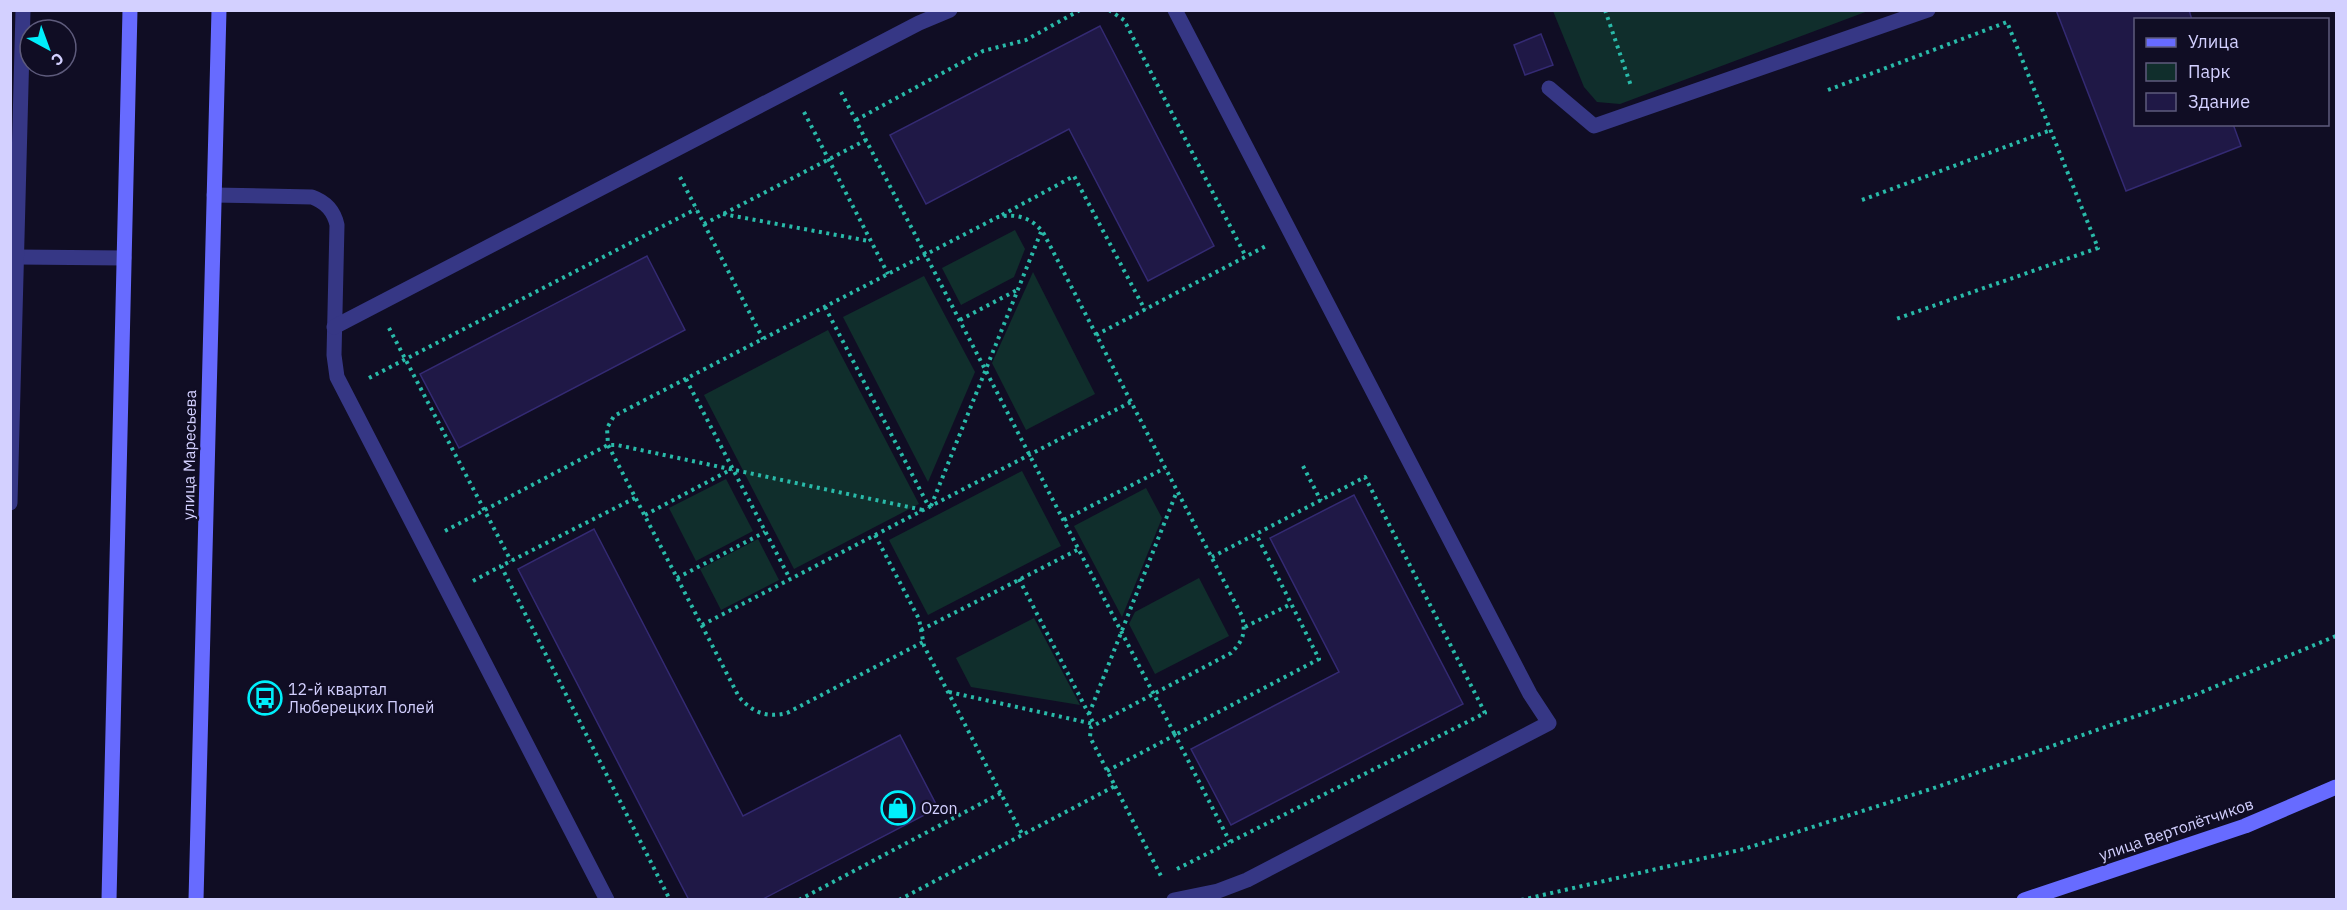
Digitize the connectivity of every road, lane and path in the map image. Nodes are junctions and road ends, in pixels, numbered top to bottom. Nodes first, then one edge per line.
1 (23, 10) edge
2 (130, 10) edge
3 (219, 10) edge
4 (950, 10) edge
5 (1080, 10) edge
6 (1109, 10) edge
7 (1175, 10) edge
8 (1605, 10) edge
9 (1928, 10) edge
10 (830, 70) junction
11 (1550, 88) dead end
12 (792, 89) junction
13 (1828, 90) dead end
14 (1640, 111) junction
15 (856, 120) junction
16 (2051, 130) junction
17 (866, 140) junction
18 (668, 154) junction
19 (828, 159) junction
20 (214, 195) junction
21 (1862, 200) dead end
22 (696, 209) junction
23 (722, 214) junction
24 (998, 217) junction
25 (704, 224) junction
26 (1042, 231) junction
27 (1291, 234) junction
28 (870, 241) junction
29 (926, 254) junction
30 (17, 257) junction
31 (1246, 257) junction
32 (124, 258) junction
33 (888, 274) junction
34 (1018, 290) junction
35 (378, 305) junction
36 (825, 306) junction
37 (1145, 310) junction
38 (960, 320) junction
39 (1893, 320) dead end
40 (334, 327) junction
41 (1096, 335) junction
42 (763, 339) junction
43 (405, 360) junction
44 (985, 369) junction
45 (686, 379) junction
46 (344, 392) junction
47 (1131, 402) junction
48 (609, 445) junction
49 (1029, 454) junction
50 (1303, 466) dead end
51 (1165, 468) junction
52 (733, 469) junction
53 (1177, 490) junction
54 (635, 498) junction
55 (1321, 501) junction
56 (10, 503) edge
57 (930, 506) junction
58 (484, 510) junction
59 (923, 510) junction
60 (645, 515) junction
61 (1064, 520) junction
62 (765, 532) junction
63 (1256, 534) junction
64 (875, 535) junction
65 (422, 543) junction
66 (1079, 549) junction
67 (1212, 557) junction
68 (511, 561) junction
69 (677, 578) junction
70 (790, 579) junction
71 (1019, 579) junction
72 (1291, 604) junction
73 (702, 625) junction
74 (1245, 627) junction
75 (921, 630) junction
76 (1122, 631) junction
77 (2337, 636) edge
78 (923, 642) junction
79 (948, 692) junction
80 (1154, 693) junction
81 (1089, 714) junction
82 (1094, 724) junction
83 (1175, 735) junction
84 (1107, 771) junction
85 (1115, 786) junction
86 (2337, 787) edge
87 (1001, 793) junction
88 (1022, 834) junction
89 (1230, 842) junction
90 (1162, 877) junction
91 (1166, 884) dead end
92 (109, 900) edge
93 (196, 900) edge
94 (607, 900) edge
95 (670, 900) edge
96 (799, 900) edge
97 (898, 900) edge
98 (1174, 900) edge
99 (1521, 900) edge
100 (2024, 900) edge

1 - 30 lane
2 - 32 street
3 - 20 street, улица Маресьева
4 - 10 lane
5 - 15 path
6 - 31 path
7 - 27 lane
8 - 14 path
9 - 14 lane
10 - 12 lane
10 - 15 path
11 - 14 lane
12 - 18 lane
12 - 19 path
13 - 16 path
15 - 17 path
16 - 21 path
16 - 39 path
17 - 19 path
17 - 29 path
18 - 22 path
18 - 35 lane
19 - 23 path
19 - 28 path
20 - 40 lane
20 - 93 street, улица Маресьева
22 - 25 path
22 - 43 path
23 - 25 path
23 - 28 path
24 - 26 path
24 - 29 path
24 - 37 path
25 - 42 path
26 - 34 path
26 - 41 path
27 - 31 path
27 - 98 lane
28 - 33 path
29 - 33 path
29 - 38 path
30 - 32 lane
30 - 56 lane
31 - 37 path
32 - 92 street
33 - 36 path
34 - 38 path
34 - 44 path
35 - 40 lane
35 - 43 path
36 - 42 path
36 - 57 path
37 - 41 path
38 - 44 path
40 - 46 lane
41 - 47 path
42 - 45 path
43 - 46 path
43 - 58 path
44 - 49 path
44 - 57 path
45 - 48 path
45 - 52 path
46 - 65 lane
47 - 49 path
47 - 51 path
48 - 52 path
48 - 54 path
48 - 58 path
49 - 57 path
49 - 61 path
50 - 55 path
51 - 53 path
51 - 61 path
52 - 59 path
52 - 60 path
52 - 62 path
53 - 67 path
53 - 76 path
54 - 60 path
54 - 68 path
55 - 63 path
55 - 89 path
57 - 59 path
58 - 65 path
58 - 68 path
59 - 64 path
60 - 69 path
61 - 66 path
62 - 69 path
62 - 70 path
63 - 67 path
63 - 72 path
64 - 70 path
64 - 75 path
65 - 94 lane
66 - 71 path
66 - 76 path
67 - 74 path
68 - 95 path
69 - 73 path
70 - 73 path
71 - 75 path
71 - 81 path
72 - 74 path
72 - 83 path
73 - 78 path
74 - 80 path
75 - 78 path
76 - 80 path
76 - 81 path
77 - 99 path
78 - 79 path
79 - 82 path
79 - 87 path
80 - 82 path
80 - 83 path
81 - 82 path
82 - 84 path
83 - 84 path
83 - 89 path
84 - 85 path
85 - 88 path
85 - 90 path
86 - 100 street, улица Вертолётчиков
87 - 88 path
87 - 96 path
88 - 97 path
89 - 90 path
90 - 91 path

